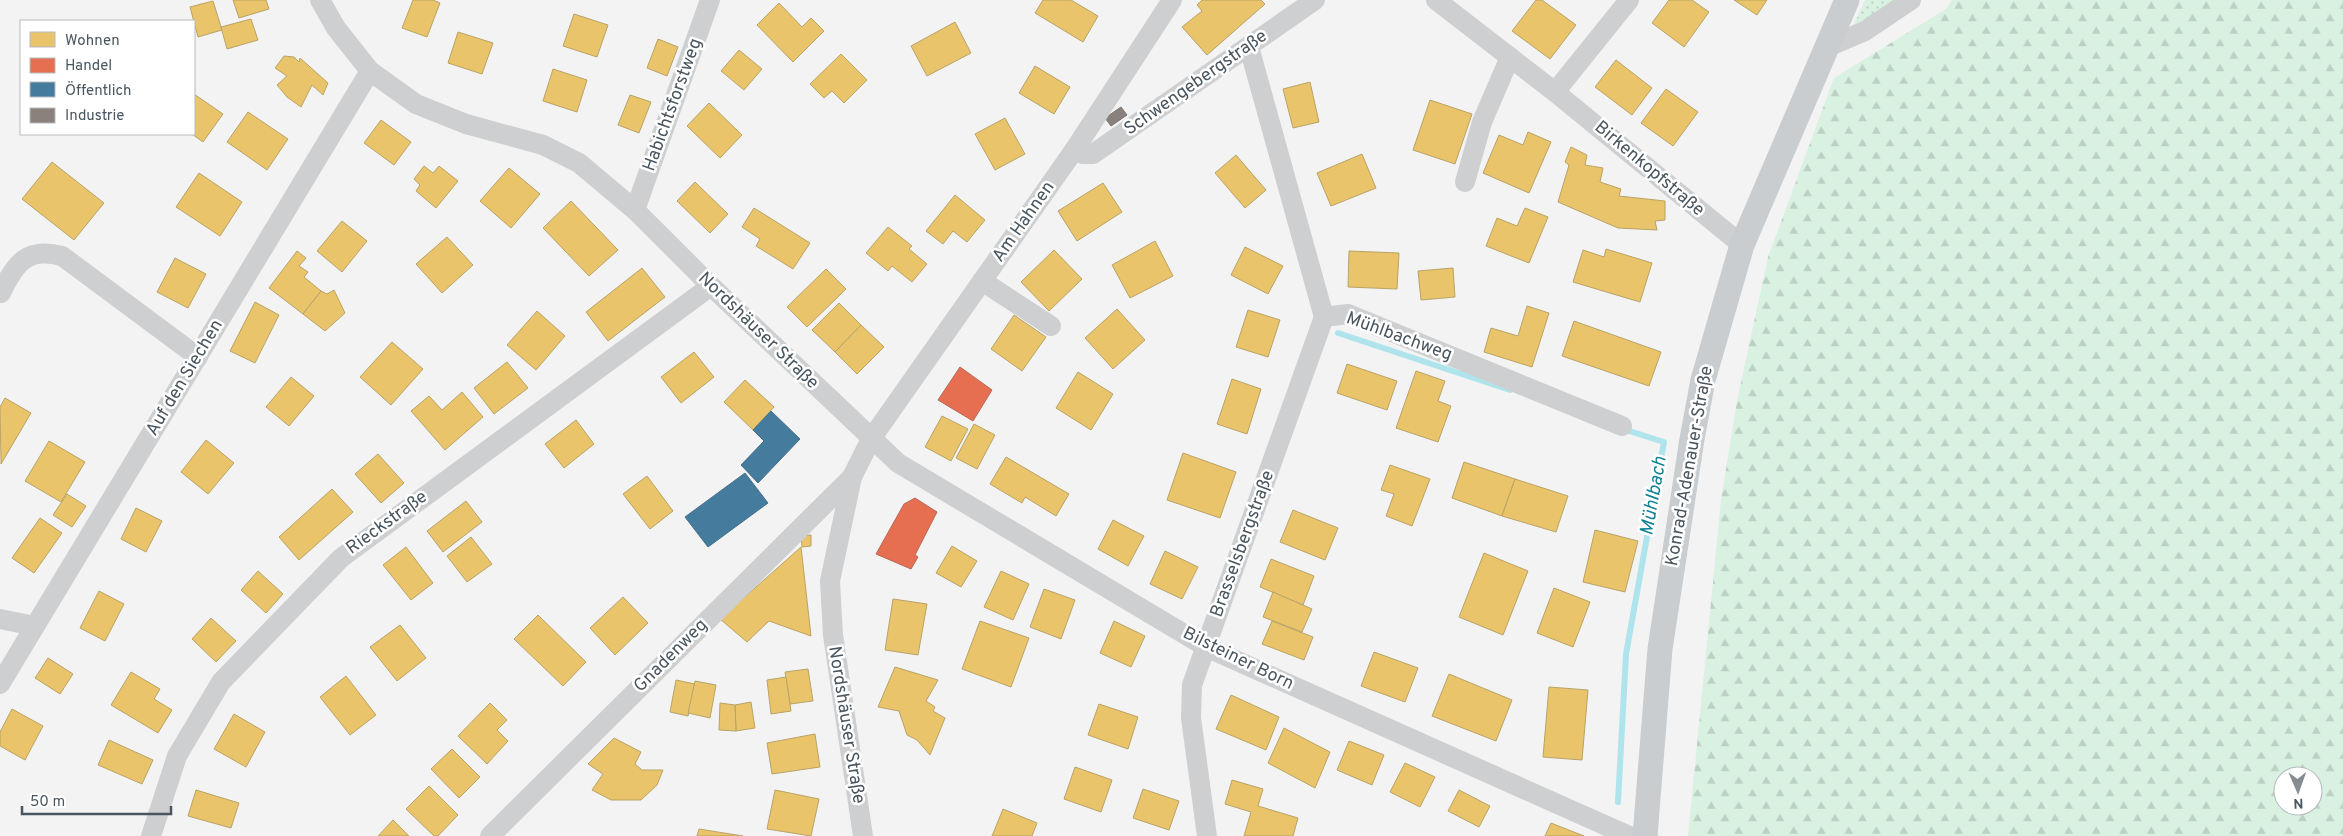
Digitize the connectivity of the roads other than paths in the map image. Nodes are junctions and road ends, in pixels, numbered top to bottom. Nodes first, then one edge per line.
1 (320, 0) edge
2 (710, 0) edge
3 (1172, 0) edge
4 (1315, 0) edge
5 (1436, 0) edge
6 (1629, 0) edge
7 (1847, 0) edge
8 (1911, 0) edge
9 (1249, 47) junction
10 (1825, 48) junction
11 (1510, 57) junction
12 (370, 71) junction
13 (1555, 92) junction
14 (1075, 149) junction
15 (1465, 182) dead end
16 (635, 210) junction
17 (1742, 245) junction
18 (982, 281) junction
19 (710, 286) junction
20 (1, 293) edge
21 (1324, 317) junction
22 (1051, 326) dead end
23 (198, 356) junction
24 (1622, 426) dead end
25 (871, 439) junction
26 (852, 477) junction
27 (0, 620) edge
28 (35, 626) junction
29 (1206, 647) junction
30 (0, 684) edge
31 (151, 836) edge
32 (490, 836) edge
33 (863, 836) edge
34 (1207, 836) edge
35 (1629, 836) edge
36 (1645, 836) edge

1 - 12 street, Nordshäuser Straße
2 - 16 street, Habichtsforstweg
3 - 14 street, Am Hahnen
4 - 9 street, Schwengebergstraße
5 - 11 street, Birkenkopfstraße
6 - 13 street
7 - 10 main road, Konrad-Adenauer-Straße
8 - 10 street
9 - 14 street, Schwengebergstraße
9 - 21 street, Mühlbachweg
10 - 17 main road, Konrad-Adenauer-Straße
11 - 13 street, Birkenkopfstraße
11 - 15 street
12 - 16 street, Nordshäuser Straße
12 - 23 street, Auf den Siechen
13 - 17 street, Birkenkopfstraße
14 - 18 street, Am Hahnen
16 - 19 street, Nordshäuser Straße
17 - 36 main road, Konrad-Adenauer-Straße
18 - 22 street
18 - 25 street, Am Hahnen
19 - 25 street, Nordshäuser Straße
19 - 31 street, Rieckstraße
20 - 23 street
21 - 24 street, Mühlbachweg
21 - 29 street, Brasselsbergstraße
23 - 28 street, Auf den Siechen
25 - 26 street, Nordshäuser Straße
25 - 29 street, Bilsteiner Born
26 - 32 street, Gnadenweg
26 - 33 street, Nordshäuser Straße
27 - 28 street
28 - 30 street, Auf den Siechen
29 - 34 street, Brasselsbergstraße
29 - 35 street, Bilsteiner Born

